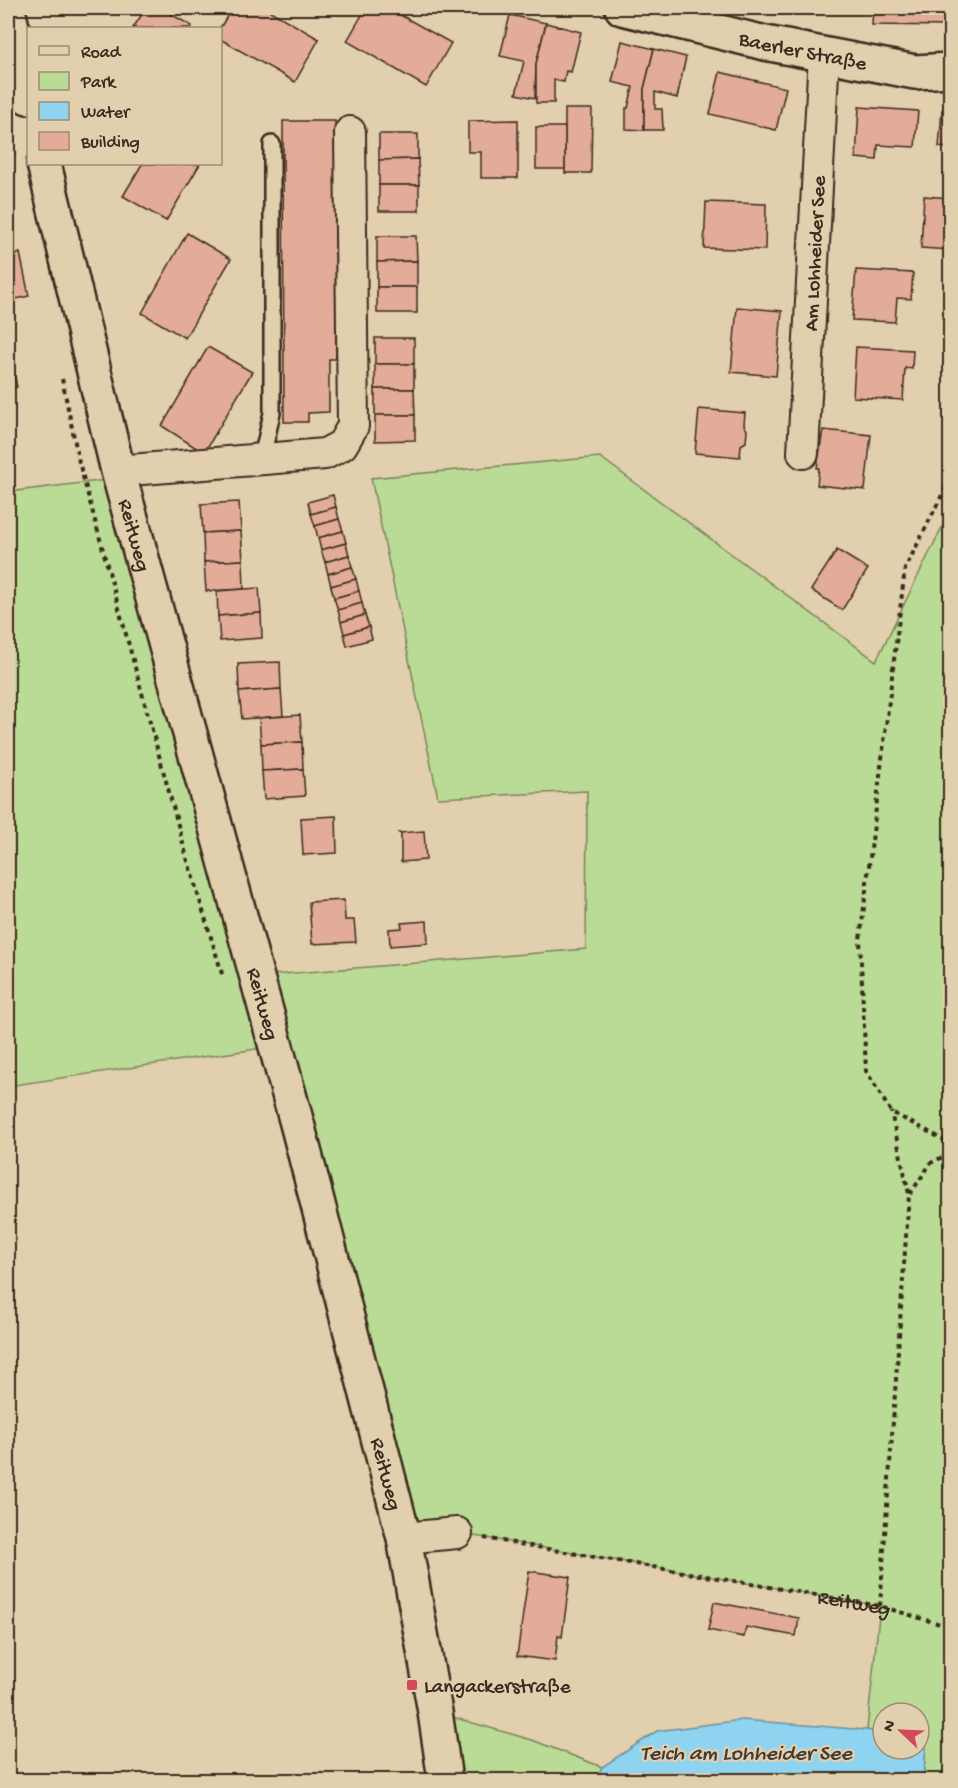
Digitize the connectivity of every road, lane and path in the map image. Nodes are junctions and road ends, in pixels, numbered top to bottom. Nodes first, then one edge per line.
1 (622, 8) edge
2 (8, 9) edge
3 (824, 54) junction
4 (951, 70) edge
5 (27, 93) edge
6 (8, 123) edge
7 (350, 132) dead end
8 (272, 144) dead end
9 (27, 156) edge
10 (31, 165) edge
11 (60, 368) dead end
12 (803, 453) dead end
13 (262, 458) junction
14 (118, 471) junction
15 (951, 479) edge
16 (224, 982) dead end
17 (891, 1112) junction
18 (951, 1143) edge
19 (951, 1153) edge
20 (909, 1194) junction
21 (457, 1533) joint
22 (404, 1538) junction
23 (880, 1606) junction
24 (951, 1628) edge
25 (445, 1780) edge

1 - 3 main road, Baerler Straße
2 - 5 main road
3 - 4 main road, Baerler Straße
3 - 12 street, Am Lohheider See
6 - 9 path
7 - 13 street, Reitweg
8 - 13 lane
10 - 14 main road, Reitweg
11 - 16 path
13 - 14 street, Reitweg
14 - 22 main road, Reitweg
15 - 17 path
17 - 18 path
17 - 20 path
19 - 20 path
20 - 23 path
21 - 22 street, Reitweg
21 - 23 path, Reitweg
22 - 25 main road, Reitweg
23 - 24 path, Reitweg

